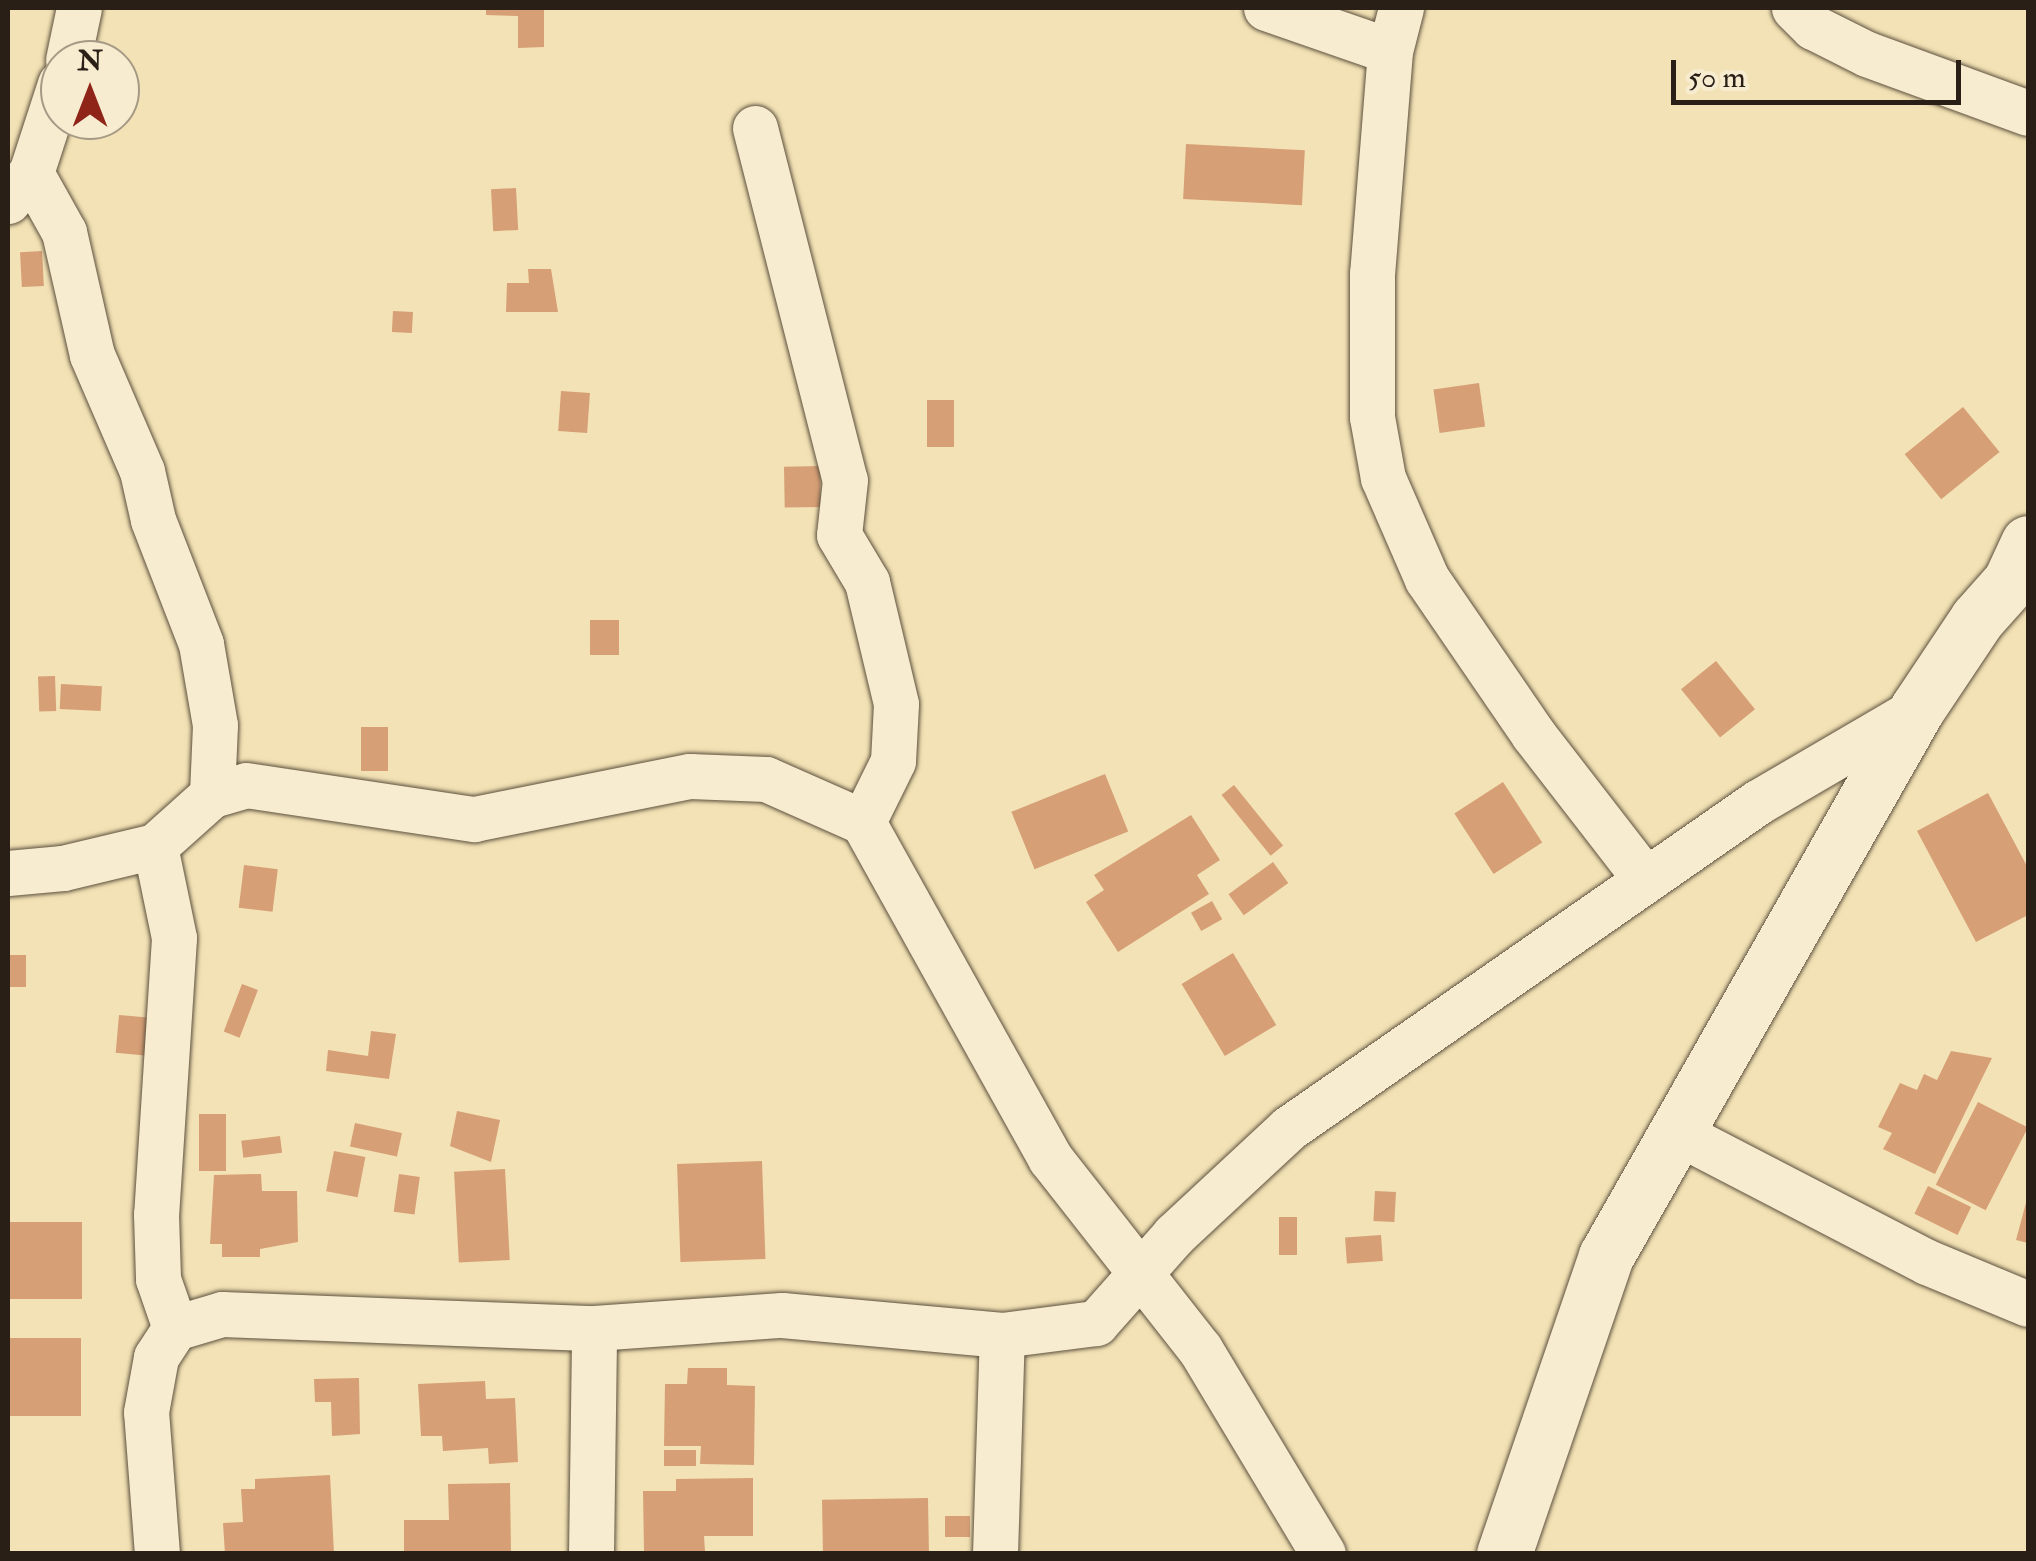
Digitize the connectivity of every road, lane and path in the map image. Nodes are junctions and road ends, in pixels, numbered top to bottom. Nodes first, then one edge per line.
1 (79, 8) edge
2 (1266, 8) edge
3 (1402, 8) edge
4 (1794, 8) edge
5 (72, 40) edge
6 (1390, 51) junction
7 (2028, 113) edge
8 (755, 128) dead end
9 (40, 134) edge
10 (19, 187) edge
11 (2022, 569) edge
12 (1917, 709) junction
13 (212, 795) junction
14 (862, 822) junction
15 (155, 846) junction
16 (8, 872) edge
17 (1645, 880) junction
18 (1678, 1134) junction
19 (1139, 1277) junction
20 (2028, 1304) edge
21 (175, 1328) junction
22 (594, 1328) junction
23 (1002, 1336) junction
24 (158, 1554) edge
25 (591, 1554) edge
26 (995, 1554) edge
27 (1323, 1554) edge
28 (1504, 1554) edge

1 - 5 street
2 - 6 street
3 - 6 street
4 - 7 street
6 - 17 street
8 - 14 street
9 - 10 street
10 - 13 street
11 - 12 street
12 - 17 street
12 - 18 street
13 - 14 street
13 - 15 street
14 - 19 street
15 - 16 street
15 - 21 street
17 - 19 street
18 - 20 street
18 - 28 street
19 - 23 street
19 - 27 street
21 - 22 street
21 - 24 street
22 - 23 street
22 - 25 street
23 - 26 street

